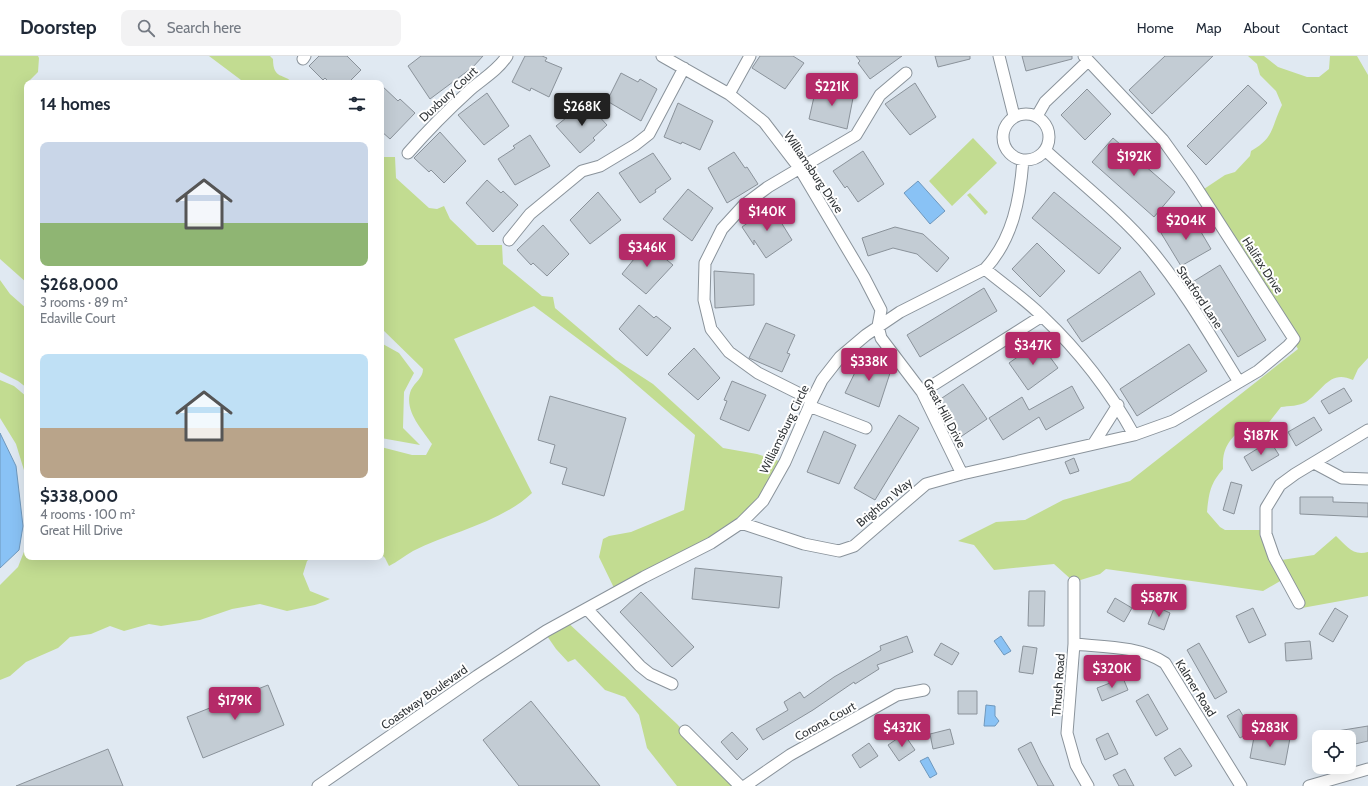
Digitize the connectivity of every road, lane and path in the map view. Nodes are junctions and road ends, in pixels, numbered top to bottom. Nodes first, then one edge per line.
1 (507, 56) edge
2 (662, 56) edge
3 (750, 56) edge
4 (999, 56) edge
5 (1086, 58) edge
6 (684, 68) junction
7 (906, 73) dead end
8 (729, 94) junction
9 (1014, 116) junction
10 (1037, 116) junction
11 (1045, 150) junction
12 (408, 153) dead end
13 (1023, 160) junction
14 (800, 169) junction
15 (509, 240) dead end
16 (985, 269) junction
17 (1042, 316) junction
18 (878, 326) junction
19 (1239, 382) junction
20 (922, 392) junction
21 (810, 403) junction
22 (1118, 405) junction
23 (866, 428) dead end
24 (1368, 430) edge
25 (1134, 435) junction
26 (1094, 443) junction
27 (1314, 463) junction
28 (962, 474) junction
29 (1368, 479) edge
30 (741, 523) junction
31 (1074, 582) dead end
32 (1299, 603) dead end
33 (587, 609) junction
34 (546, 631) joint
35 (1074, 644) junction
36 (672, 684) dead end
37 (924, 690) dead end
38 (685, 731) dead end
39 (1368, 769) edge
40 (318, 786) edge
41 (740, 786) edge
42 (745, 786) edge
43 (1088, 786) edge
44 (1241, 786) edge
45 (1309, 786) edge

1 - 12 street, Duxbury Court
2 - 6 street, Williamsburg Drive
3 - 8 street
4 - 9 street
5 - 10 street
5 - 19 street, Halifax Drive
6 - 8 street, Williamsburg Drive
6 - 15 street
7 - 14 street
8 - 14 street, Williamsburg Drive
9 - 10 street
9 - 13 street
10 - 11 street
11 - 13 street
11 - 19 street, Stratford Lane
13 - 16 street, Williamsburg Circle
14 - 18 street, Williamsburg Drive
14 - 21 street
16 - 17 street
16 - 18 street, Williamsburg Circle
17 - 20 street
17 - 22 street
18 - 20 street, Great Hill Drive
18 - 21 street, Williamsburg Circle
19 - 25 street, Halifax Drive
20 - 28 street, Great Hill Drive
21 - 23 street
21 - 30 street, Williamsburg Circle
22 - 25 street
22 - 26 street
24 - 27 street
25 - 26 street, Brighton Way
26 - 28 street, Brighton Way
27 - 29 street
27 - 32 street
28 - 30 street, Brighton Way
30 - 33 street, Williamsburg Circle
31 - 35 street, Thrush Road
33 - 34 street, Williamsburg Circle
33 - 36 street
34 - 40 street, Coastway Boulevard
35 - 43 street, Thrush Road
35 - 44 street, Kalmer Road
37 - 42 street, Corona Court
38 - 41 street
39 - 45 street

